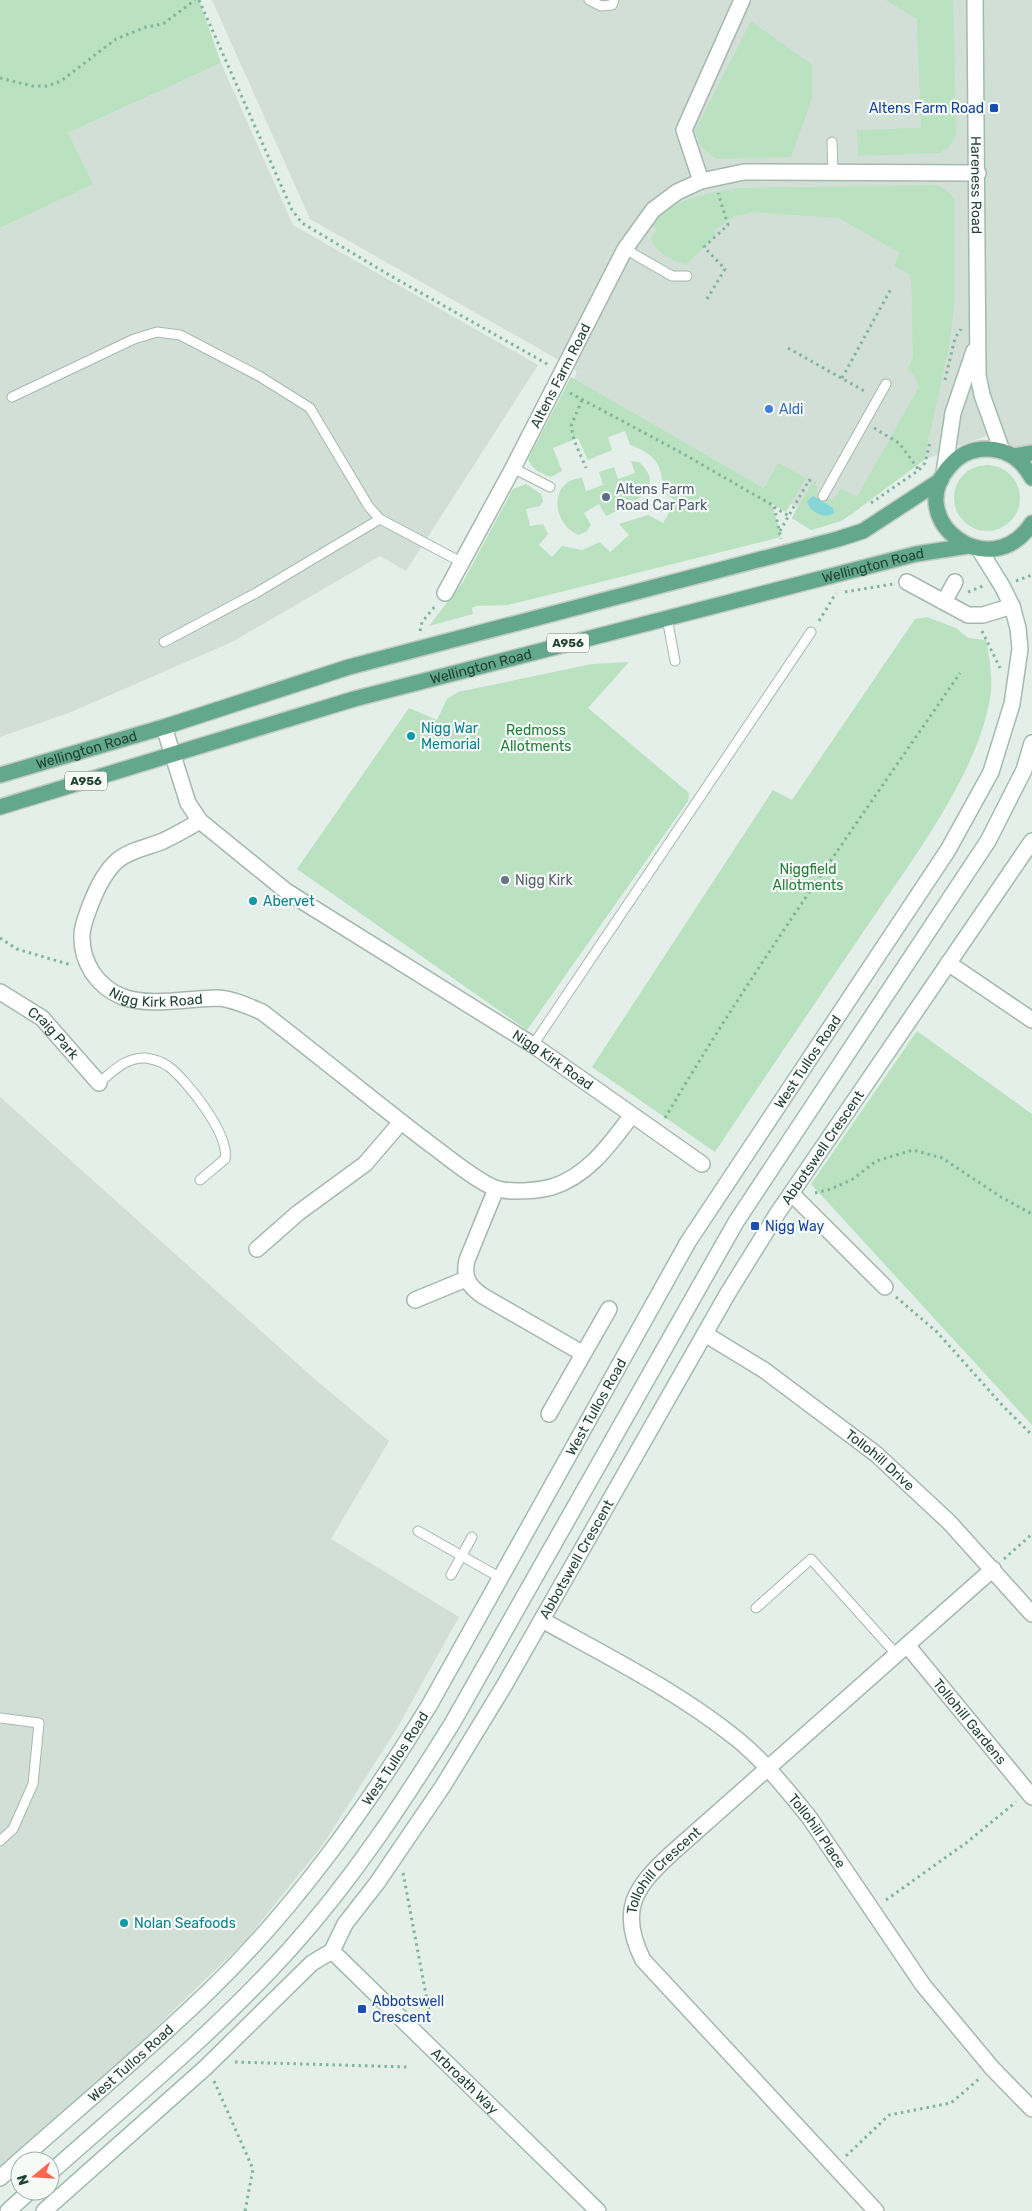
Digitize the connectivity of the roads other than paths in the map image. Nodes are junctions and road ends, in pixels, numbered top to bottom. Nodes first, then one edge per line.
1 (589, 0) edge
2 (614, 0) edge
3 (742, 0) edge
4 (975, 0) edge
5 (832, 142) dead end
6 (833, 172) junction
7 (978, 173) junction
8 (707, 179) junction
9 (624, 249) junction
10 (687, 276) dead end
11 (978, 340) junction
12 (886, 384) dead end
13 (12, 397) dead end
14 (1008, 453) junction
15 (1032, 453) edge
16 (514, 468) junction
17 (942, 476) junction
18 (1032, 478) edge
19 (550, 487) dead end
20 (823, 496) dead end
21 (380, 519) junction
22 (1032, 524) edge
23 (974, 548) junction
24 (461, 562) junction
25 (907, 582) road end
26 (955, 582) dead end
27 (446, 593) road end
28 (944, 602) junction
29 (1012, 606) junction
30 (666, 618) junction
31 (811, 632) road end
32 (164, 642) dead end
33 (1026, 651) edge
34 (675, 661) dead end
35 (164, 727) junction
36 (1032, 743) edge
37 (171, 754) junction
38 (0, 775) edge
39 (0, 808) edge
40 (200, 821) junction
41 (1032, 841) edge
42 (948, 963) junction
43 (0, 992) edge
44 (1032, 1020) edge
45 (533, 1044) junction
46 (99, 1083) joint
47 (632, 1115) junction
48 (401, 1122) junction
49 (702, 1164) dead end
50 (200, 1180) dead end
51 (496, 1189) junction
52 (793, 1191) junction
53 (257, 1249) dead end
54 (466, 1279) junction
55 (885, 1287) road end
56 (415, 1300) dead end
57 (609, 1309) dead end
58 (705, 1334) junction
59 (582, 1353) junction
60 (549, 1414) dead end
61 (418, 1531) dead end
62 (472, 1537) dead end
63 (462, 1555) junction
64 (992, 1569) junction
65 (451, 1575) dead end
66 (499, 1577) junction
67 (756, 1608) dead end
68 (1032, 1614) edge
69 (542, 1620) junction
70 (902, 1650) junction
71 (0, 1718) edge
72 (766, 1769) junction
73 (1030, 1794) edge
74 (0, 1841) edge
75 (332, 1951) junction
76 (1032, 2109) edge
77 (60, 2164) edge
78 (0, 2178) edge
79 (19, 2201) edge
80 (8, 2211) edge
81 (44, 2211) edge
82 (598, 2211) edge
83 (876, 2211) edge

1 - 2 lane
3 - 8 street
4 - 7 street, Hareness Road
5 - 6 lane
6 - 7 street, Altens Farm Road
6 - 8 street, Altens Farm Road
7 - 11 street, Hareness Road
8 - 9 street, Altens Farm Road
9 - 10 lane
9 - 16 street, Altens Farm Road
11 - 14 street, Hareness Road
11 - 17 street, Hareness Road
12 - 20 lane
13 - 21 lane
14 - 15 main road, A956
14 - 17 main road, A956
14 - 18 main road
16 - 19 lane
16 - 24 street, Altens Farm Road
17 - 23 main road
17 - 35 main road, Wellington Road / A956
21 - 24 lane
21 - 32 lane
22 - 23 main road, A956
23 - 29 street, West Tullos Road
23 - 30 main road, Wellington Road / A956
24 - 27 street, Altens Farm Road
25 - 28 street
26 - 28 street
28 - 29 street
29 - 33 street, West Tullos Road
30 - 34 lane
30 - 37 main road, Wellington Road / A956
31 - 45 lane
33 - 66 street, West Tullos Road
35 - 37 street, Nigg Kirk Road
35 - 38 main road, Wellington Road / A956
36 - 77 street
37 - 39 main road, Wellington Road / A956
37 - 40 street, Nigg Kirk Road
40 - 45 street, Nigg Kirk Road
40 - 48 street, Nigg Kirk Road
41 - 42 street, Abbotswell Crescent
42 - 44 street
42 - 52 street, Abbotswell Crescent
43 - 46 street, Craig Park
45 - 47 street, Nigg Kirk Road
46 - 50 lane
47 - 49 street, Nigg Kirk Road
47 - 51 street
48 - 51 street, Nigg Kirk Road
48 - 53 street
51 - 54 street
52 - 55 street
52 - 58 street, Abbotswell Crescent
54 - 56 street
54 - 59 street
57 - 59 street
58 - 64 street, Tollohill Drive
58 - 69 street, Abbotswell Crescent
59 - 60 street
61 - 63 lane
62 - 63 lane
63 - 65 lane
63 - 66 lane
64 - 68 street, Tollohill Drive
64 - 70 street, Tollohill Crescent
66 - 78 street, West Tullos Road
67 - 70 lane
69 - 72 street, Tollohill Place
69 - 75 street, Abbotswell Crescent
70 - 72 street, Tollohill Crescent
70 - 73 street, Tollohill Gardens
71 - 74 lane
72 - 76 street, Tollohill Place
72 - 83 street, Tollohill Crescent
75 - 81 street
75 - 82 street, Arbroath Way
79 - 80 street

